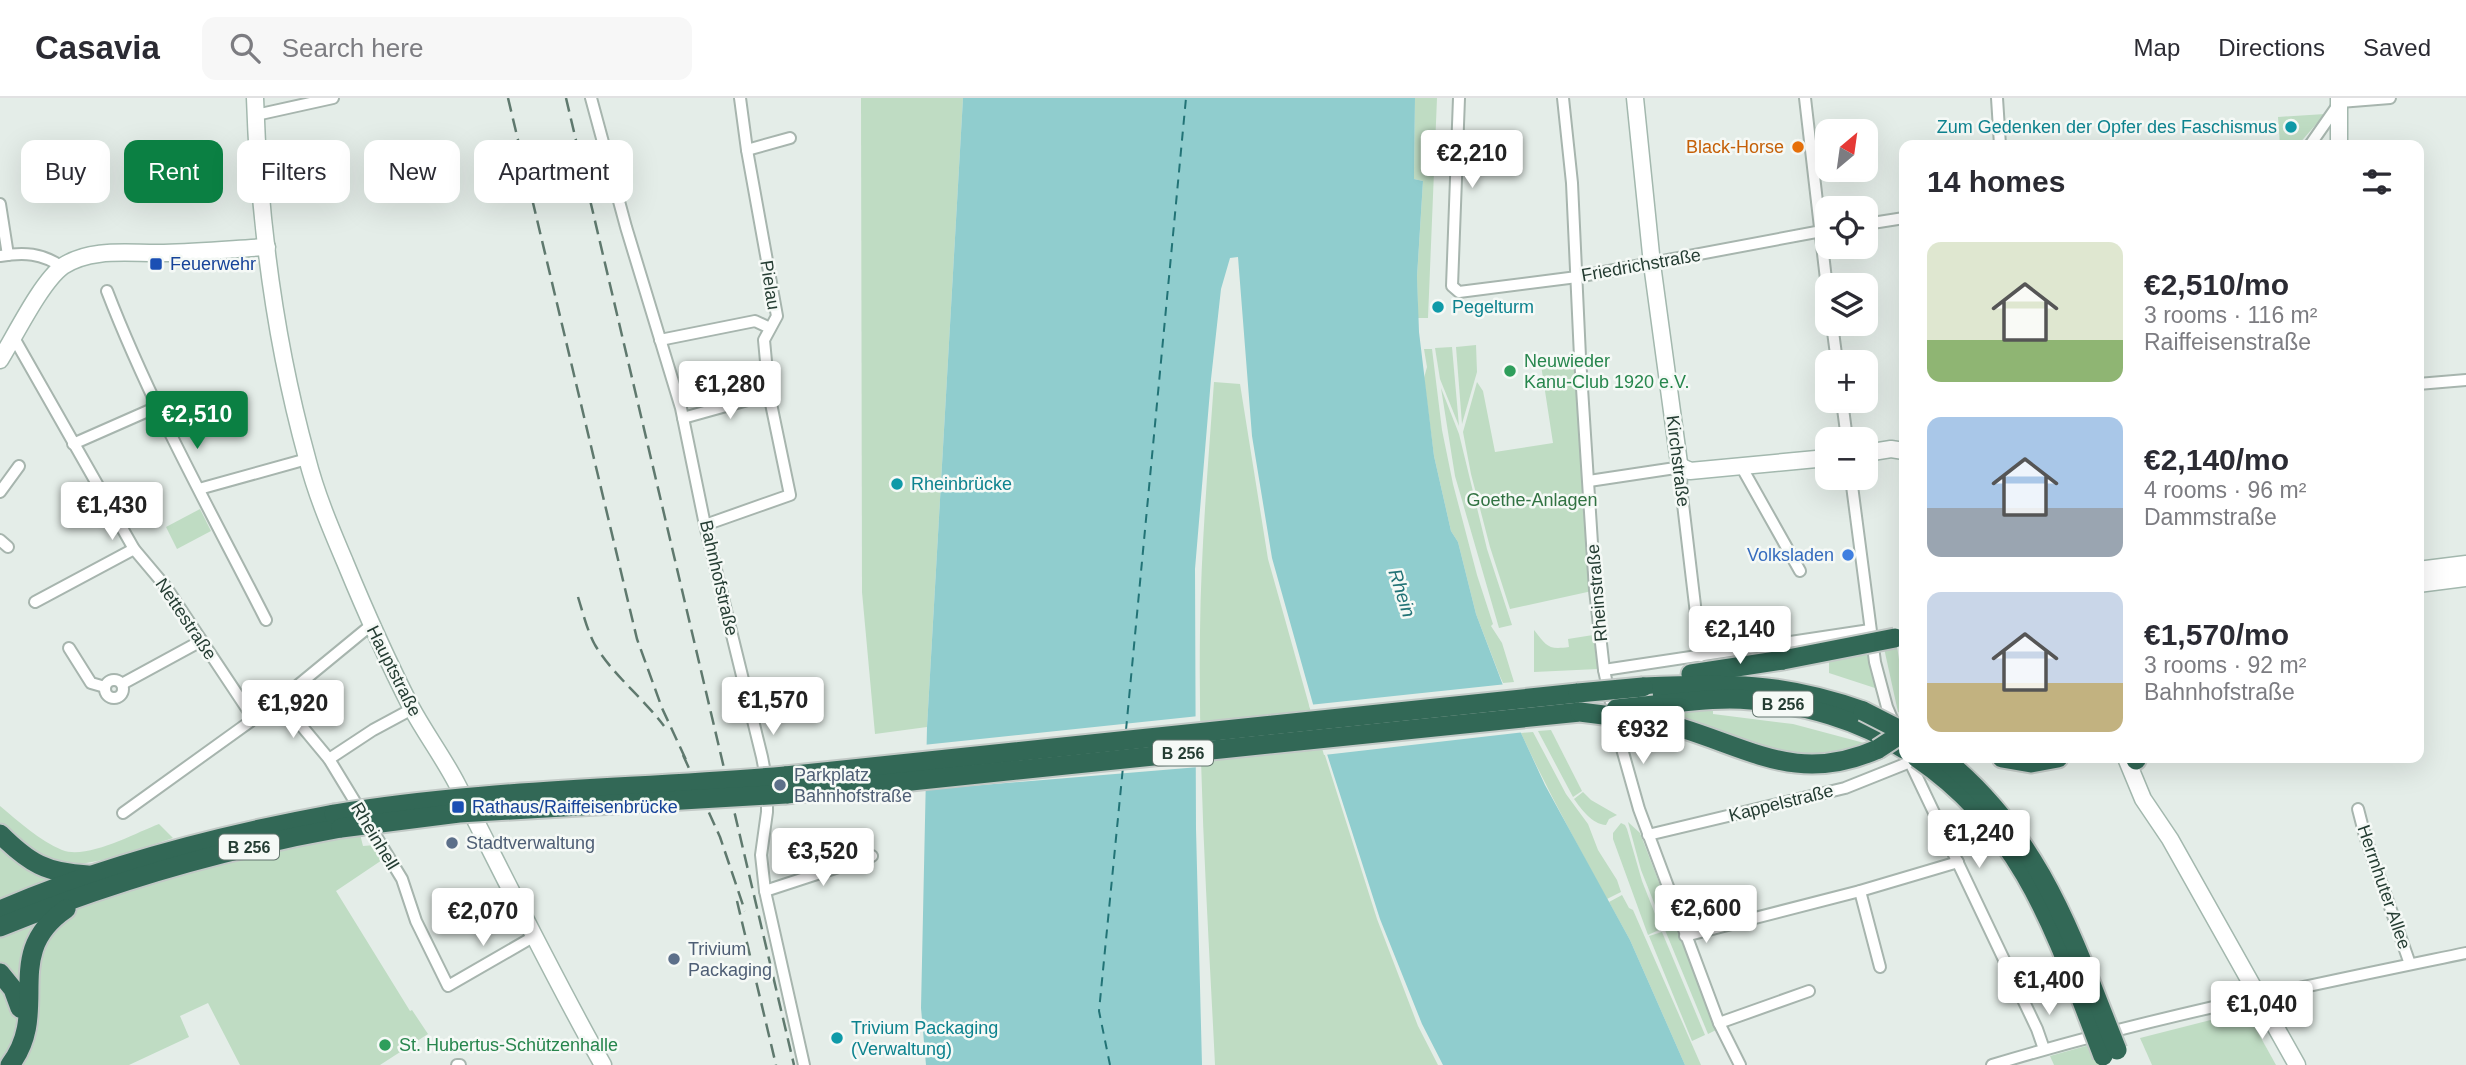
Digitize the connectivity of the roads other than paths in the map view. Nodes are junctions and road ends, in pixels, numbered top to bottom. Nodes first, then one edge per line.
1 (255, 98) edge
2 (333, 98) edge
3 (591, 98) edge
4 (740, 98) edge
5 (1460, 98) edge
6 (1563, 98) edge
7 (1635, 98) edge
8 (1805, 98) edge
9 (1997, 98) edge
10 (2390, 98) edge
11 (2340, 100) edge
12 (256, 115) junction
13 (790, 138) dead end
14 (2000, 140) edge
15 (2313, 140) edge
16 (2339, 140) edge
17 (747, 150) junction
18 (1819, 196) edge
19 (0, 204) edge
20 (1899, 219) edge
21 (1878, 222) edge
22 (1815, 232) edge
23 (267, 247) junction
24 (4, 255) edge
25 (1652, 264) junction
26 (62, 267) junction
27 (1577, 277) junction
28 (107, 291) dead end
29 (771, 328) junction
30 (14, 338) junction
31 (660, 340) junction
32 (0, 360) edge
33 (2466, 380) edge
34 (2424, 384) edge
35 (769, 394) junction
36 (157, 407) junction
37 (683, 418) junction
38 (74, 444) junction
39 (1899, 450) edge
40 (1878, 451) edge
41 (307, 459) junction
42 (1815, 459) edge
43 (19, 466) dead end
44 (1741, 466) junction
45 (1682, 467) junction
46 (1589, 481) junction
47 (200, 489) junction
48 (1852, 490) edge
49 (0, 492) edge
50 (705, 525) junction
51 (134, 549) junction
52 (2424, 559) edge
53 (2459, 564) edge
54 (2424, 569) edge
55 (1800, 571) dead end
56 (2466, 578) edge
57 (2424, 583) edge
58 (35, 602) dead end
59 (266, 620) dead end
60 (370, 626) junction
61 (1870, 630) junction
62 (1899, 638) edge
63 (201, 641) junction
64 (69, 648) dead end
65 (1701, 656) junction
66 (1604, 670) junction
67 (1643, 687) junction
68 (280, 700) junction
69 (412, 709) junction
70 (1863, 711) junction
71 (1580, 712) junction
72 (253, 718) junction
73 (1899, 720) edge
74 (1899, 729) edge
75 (1899, 733) edge
76 (1899, 735) edge
77 (1899, 750) edge
78 (329, 759) junction
79 (1899, 760) edge
80 (1913, 763) edge
81 (1922, 763) edge
82 (1949, 763) edge
83 (2136, 763) edge
84 (2358, 809) dead end
85 (123, 813) dead end
86 (0, 834) edge
87 (1648, 835) junction
88 (872, 856) dead end
89 (1958, 862) junction
90 (155, 864) junction
91 (93, 884) junction
92 (765, 891) junction
93 (1860, 891) junction
94 (0, 911) edge
95 (0, 928) edge
96 (1685, 936) junction
97 (533, 937) junction
98 (2466, 953) edge
99 (2410, 964) junction
100 (1880, 967) dead end
101 (0, 973) edge
102 (1809, 991) dead end
103 (2259, 998) junction
104 (1719, 1023) junction
105 (2044, 1049) junction
106 (2113, 1059) edge
107 (1, 1065) edge
108 (10, 1065) edge
109 (603, 1065) edge
110 (804, 1065) edge
111 (1740, 1065) edge
112 (1992, 1065) edge
113 (2297, 1065) edge

1 - 12 street, Hauptstraße
2 - 12 street
3 - 31 street, Bahnhofstraße
4 - 17 street, Pielau
5 - 27 street, Friedrichstraße
6 - 27 street, Rheinstraße
7 - 25 street, Kirchstraße
8 - 18 street
9 - 14 street
10 - 11 street
11 - 15 street
11 - 16 street
12 - 23 street, Hauptstraße
13 - 17 street
17 - 29 street, Pielau
19 - 24 street
20 - 21 street
22 - 25 street, Friedrichstraße
23 - 26 street
23 - 41 street, Hauptstraße
24 - 26 street
25 - 27 street, Friedrichstraße
25 - 45 street, Kirchstraße
26 - 30 street
27 - 46 street, Rheinstraße
28 - 36 street
29 - 31 street
29 - 35 street, Pielau
30 - 32 street
30 - 38 street, Nettestraße
31 - 37 street, Bahnhofstraße
33 - 34 street
35 - 37 street
35 - 50 street, Pielau
36 - 38 street
36 - 47 street
37 - 50 street, Bahnhofstraße
38 - 51 street, Nettestraße
39 - 40 street
41 - 47 street
41 - 60 street, Hauptstraße
42 - 44 street
43 - 49 street
44 - 45 street
44 - 55 street
45 - 46 street
45 - 65 street, Kirchstraße
46 - 66 street, Rheinstraße
47 - 59 street
48 - 61 street
50 - 92 street, Bahnhofstraße
51 - 58 street
51 - 63 street, Nettestraße
52 - 53 street
53 - 54 street
56 - 57 street
60 - 68 street
60 - 69 street, Hauptstraße
61 - 65 street
61 - 75 street
62 - 67 highway, bridge
63 - 64 street
63 - 72 street, Nettestraße
65 - 66 street
66 - 87 street, Rheinstraße
67 - 70 highway, B 256
67 - 90 highway, B 256, bridge
68 - 72 street
68 - 78 street, Rheinhell
69 - 78 street
69 - 97 street, Hauptstraße
70 - 73 highway, bridge
70 - 74 highway, B 256, bridge
71 - 76 highway, bridge
71 - 77 highway, B 256, bridge
71 - 90 highway, B 256, bridge
72 - 85 street
78 - 97 street, Rheinhell
79 - 87 street, Kappelstraße
80 - 89 street
81 - 106 highway, B 256, bridge
82 - 106 highway, B 256, bridge
83 - 103 street
84 - 99 street, Herrnhuter Allee
86 - 91 highway
87 - 96 street, Rheinstraße
88 - 92 street
89 - 93 street
89 - 105 street
90 - 91 highway, B 256
91 - 94 highway, B 256
91 - 95 highway, B 256
91 - 108 highway
92 - 110 street, Bahnhofstraße
93 - 96 street
93 - 100 street
96 - 104 street, Rheinstraße
97 - 109 street, Hauptstraße
98 - 99 street
99 - 103 street
101 - 107 highway
102 - 104 street
103 - 105 street
103 - 113 street
104 - 111 street, Rheinstraße
105 - 112 street

